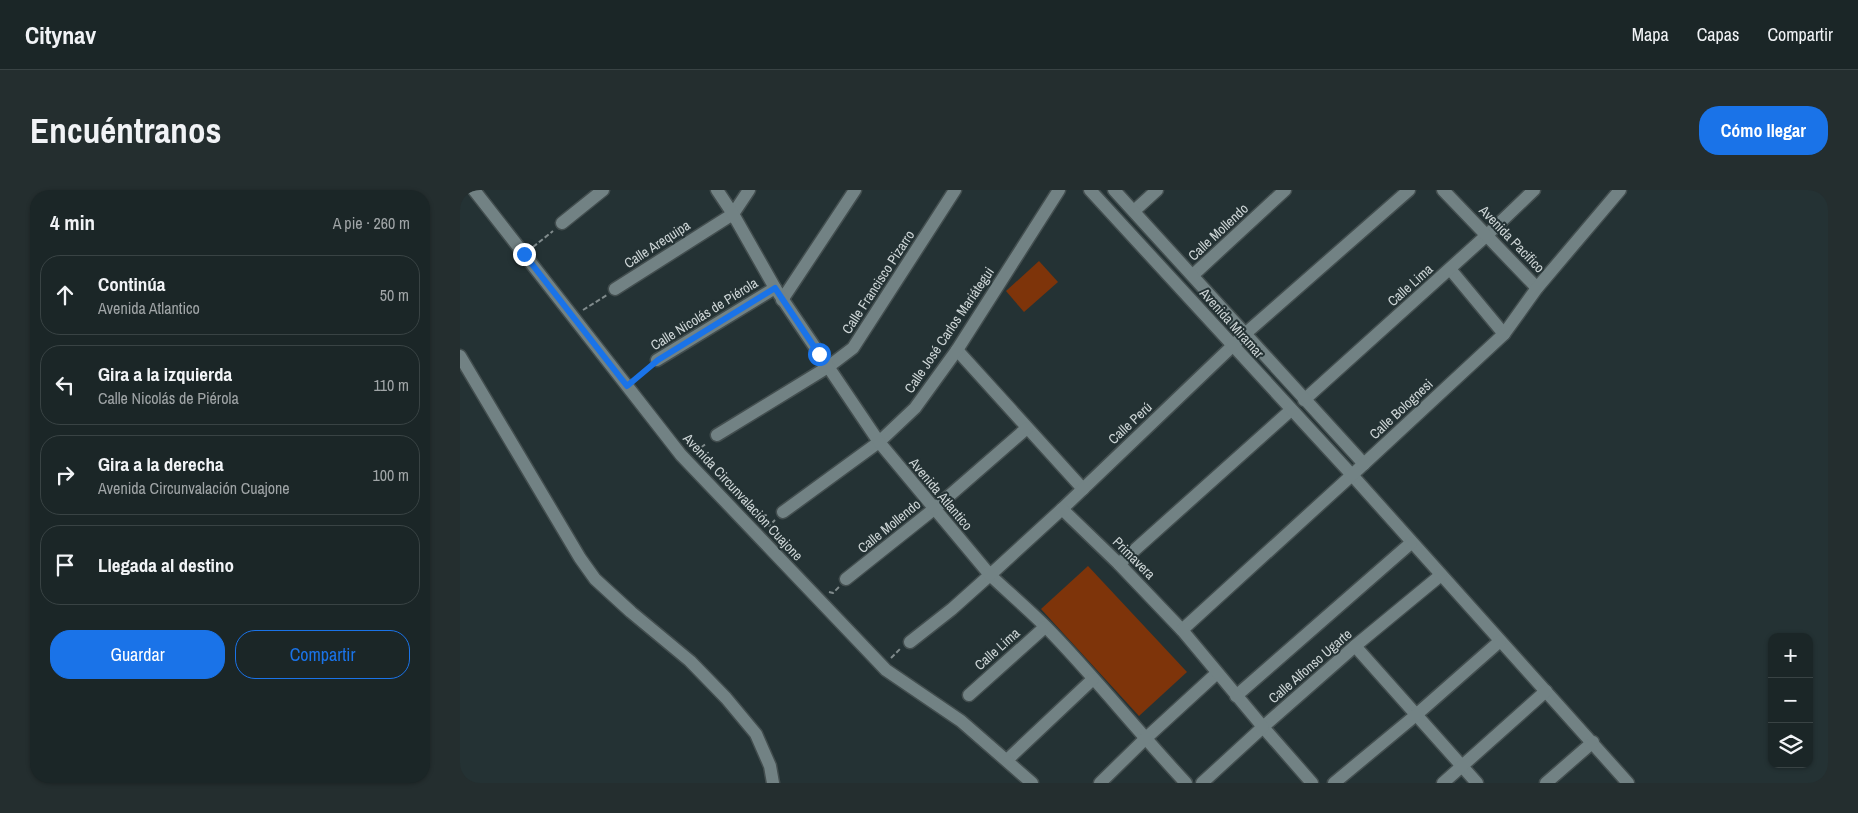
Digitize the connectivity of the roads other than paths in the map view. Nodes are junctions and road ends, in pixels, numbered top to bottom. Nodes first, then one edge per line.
1 (474, 190) edge
2 (603, 190) edge
3 (717, 190) edge
4 (749, 190) edge
5 (855, 190) edge
6 (955, 190) edge
7 (1058, 190) edge
8 (1090, 190) edge
9 (1114, 190) edge
10 (1157, 190) edge
11 (1284, 190) edge
12 (1409, 190) edge
13 (1443, 190) edge
14 (1534, 190) edge
15 (1620, 190) edge
16 (1134, 211) junction
17 (733, 214) junction
18 (562, 223) road end
19 (1487, 235) junction
20 (1450, 269) junction
21 (1193, 275) junction
22 (775, 288) junction
23 (1537, 288) junction
24 (615, 289) road end
25 (782, 300) junction
26 (1246, 333) junction
27 (1504, 334) junction
28 (1233, 347) junction
29 (957, 350) junction
30 (460, 356) edge
31 (658, 360) road end
32 (828, 367) junction
33 (1304, 400) junction
34 (1290, 410) junction
35 (1027, 428) junction
36 (717, 435) road end
37 (879, 442) junction
38 (1364, 464) junction
39 (1352, 475) junction
40 (1083, 488) junction
41 (934, 509) junction
42 (1062, 509) junction
43 (783, 512) road end
44 (1411, 543) junction
45 (1119, 564) junction
46 (990, 575) junction
47 (1441, 575) junction
48 (846, 579) road end
49 (1045, 627) junction
50 (1182, 630) junction
51 (1500, 640) junction
52 (910, 642) road end
53 (1356, 646) junction
54 (1217, 673) junction
55 (1093, 679) junction
56 (1546, 692) junction
57 (969, 695) dead end
58 (1236, 696) junction
59 (1416, 715) junction
60 (1263, 727) junction
61 (1144, 740) junction
62 (1593, 742) junction
63 (1007, 760) junction
64 (1462, 766) junction
65 (1104, 782) edge
66 (773, 783) edge
67 (1032, 783) edge
68 (1186, 783) edge
69 (1202, 783) edge
70 (1312, 783) edge
71 (1334, 783) edge
72 (1443, 783) edge
73 (1477, 783) edge
74 (1546, 783) edge
75 (1628, 783) edge

1 - 63 street, Avenida Circunvalación Cuajone
2 - 18 street
3 - 17 street, Avenida Atlantico
4 - 17 street, Calle Arequipa
5 - 25 street
6 - 32 street, Calle Francisco Pizarro
7 - 29 street, Calle José Carlos Mariátegui
8 - 28 street, Avenida Miramar
9 - 16 street, Avenida Miramar
10 - 16 street
11 - 21 street, Calle Mollendo
12 - 26 street, Calle Perú
13 - 19 street, Avenida Pacifico
14 - 19 street, Calle Lima
15 - 23 street, Calle Bolognesi
16 - 21 street, Avenida Miramar
17 - 22 street, Avenida Atlantico
17 - 24 street, Calle Arequipa
19 - 20 street, Calle Lima
19 - 23 street, Avenida Pacifico
20 - 27 street
20 - 33 street, Calle Lima
21 - 26 street, Avenida Miramar
22 - 25 street, Avenida Atlantico
22 - 31 street, Calle Nicolás de Piérola
23 - 27 street, Calle Bolognesi
25 - 32 street, Avenida Atlantico
26 - 28 street, Calle Perú
26 - 33 street, Avenida Miramar
27 - 38 street, Calle Bolognesi
28 - 34 street, Avenida Miramar
28 - 40 street, Calle Perú
29 - 35 street
29 - 37 street, Calle José Carlos Mariátegui
30 - 66 street
32 - 36 street, Calle Francisco Pizarro
32 - 37 street, Avenida Atlantico
33 - 38 street, Avenida Miramar
34 - 39 street, Avenida Miramar
34 - 45 street
35 - 40 street
35 - 41 street, Calle Mollendo
37 - 41 street, Avenida Atlantico
37 - 43 street, Calle José Carlos Mariátegui
38 - 39 street, Calle Bolognesi
39 - 44 street, Avenida Miramar
39 - 50 street, Calle Bolognesi
40 - 42 street, Calle Perú
41 - 46 street, Avenida Atlantico
41 - 48 street, Calle Mollendo
42 - 45 street, Primavera
42 - 46 street, Calle Perú
44 - 47 street, Avenida Miramar
44 - 58 street
45 - 50 street, Primavera
46 - 49 street, Avenida Atlantico
46 - 52 street, Calle Perú
47 - 51 street, Avenida Miramar
47 - 53 street, Calle Alfonso Ugarte
49 - 55 street, Avenida Atlantico
49 - 57 street, Calle Lima
50 - 54 street, Primavera
51 - 56 street, Avenida Miramar
51 - 59 street
53 - 59 street
53 - 60 street, Calle Alfonso Ugarte
54 - 58 street, Primavera
54 - 61 street
55 - 61 street, Avenida Atlantico
55 - 63 street
56 - 62 street, Avenida Miramar
56 - 64 street
58 - 60 street, Primavera
59 - 64 street
59 - 71 street
60 - 69 street, Calle Alfonso Ugarte
60 - 70 street, Primavera
61 - 65 street
61 - 68 street, Avenida Atlantico
62 - 74 street
62 - 75 street, Avenida Miramar
63 - 67 street, Avenida Circunvalación Cuajone
64 - 72 street
64 - 73 street

